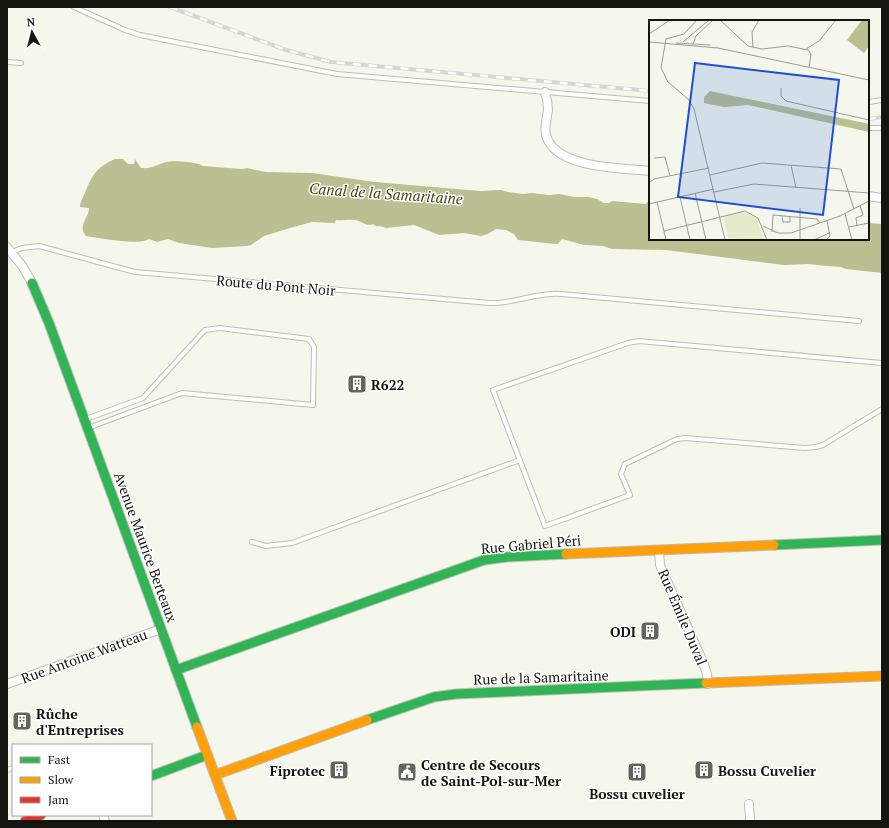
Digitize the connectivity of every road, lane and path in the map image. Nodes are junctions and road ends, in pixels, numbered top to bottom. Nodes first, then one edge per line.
1 (74, 7) edge
2 (7, 62) edge
3 (21, 63) dead end
4 (545, 92) junction
5 (882, 100) edge
6 (649, 101) edge
7 (869, 102) edge
8 (869, 128) dead end
9 (882, 128) edge
10 (649, 171) edge
11 (869, 196) edge
12 (882, 198) edge
13 (9, 250) edge
14 (32, 283) joint
15 (859, 320) dead end
16 (882, 363) edge
17 (882, 409) edge
18 (86, 424) junction
19 (520, 460) junction
20 (882, 540) edge
21 (252, 542) dead end
22 (658, 550) junction
23 (161, 629) junction
24 (176, 670) junction
25 (882, 676) edge
26 (7, 684) edge
27 (708, 684) junction
28 (208, 755) junction
29 (215, 775) junction
30 (152, 776) edge
31 (749, 804) dead end
32 (39, 816) edge
33 (25, 821) edge
34 (232, 821) edge
35 (750, 821) edge

1 - 4 lane
2 - 3 lane
4 - 6 lane
4 - 10 street
5 - 7 lane
8 - 9 lane
11 - 12 street
13 - 14 street, Route du Pont Noir
13 - 15 lane, Route du Pont Noir
14 - 18 street, Avenue Maurice Berteaux
16 - 19 lane
17 - 19 lane
18 - 18 lane
18 - 23 street, Avenue Maurice Berteaux
19 - 21 lane
20 - 22 street, Rue Gabriel Péri
22 - 24 street, Rue Gabriel Péri
22 - 27 street, Rue Émile Duval
23 - 24 street, Avenue Maurice Berteaux
23 - 26 street, Rue Antoine Watteau
24 - 28 street, Avenue Maurice Berteaux
25 - 27 street, Rue de la Samaritaine
27 - 29 street, Rue de la Samaritaine
28 - 29 street, Avenue Maurice Berteaux
28 - 30 street
29 - 34 street, Avenue Maurice Berteaux
31 - 35 street
32 - 33 street

